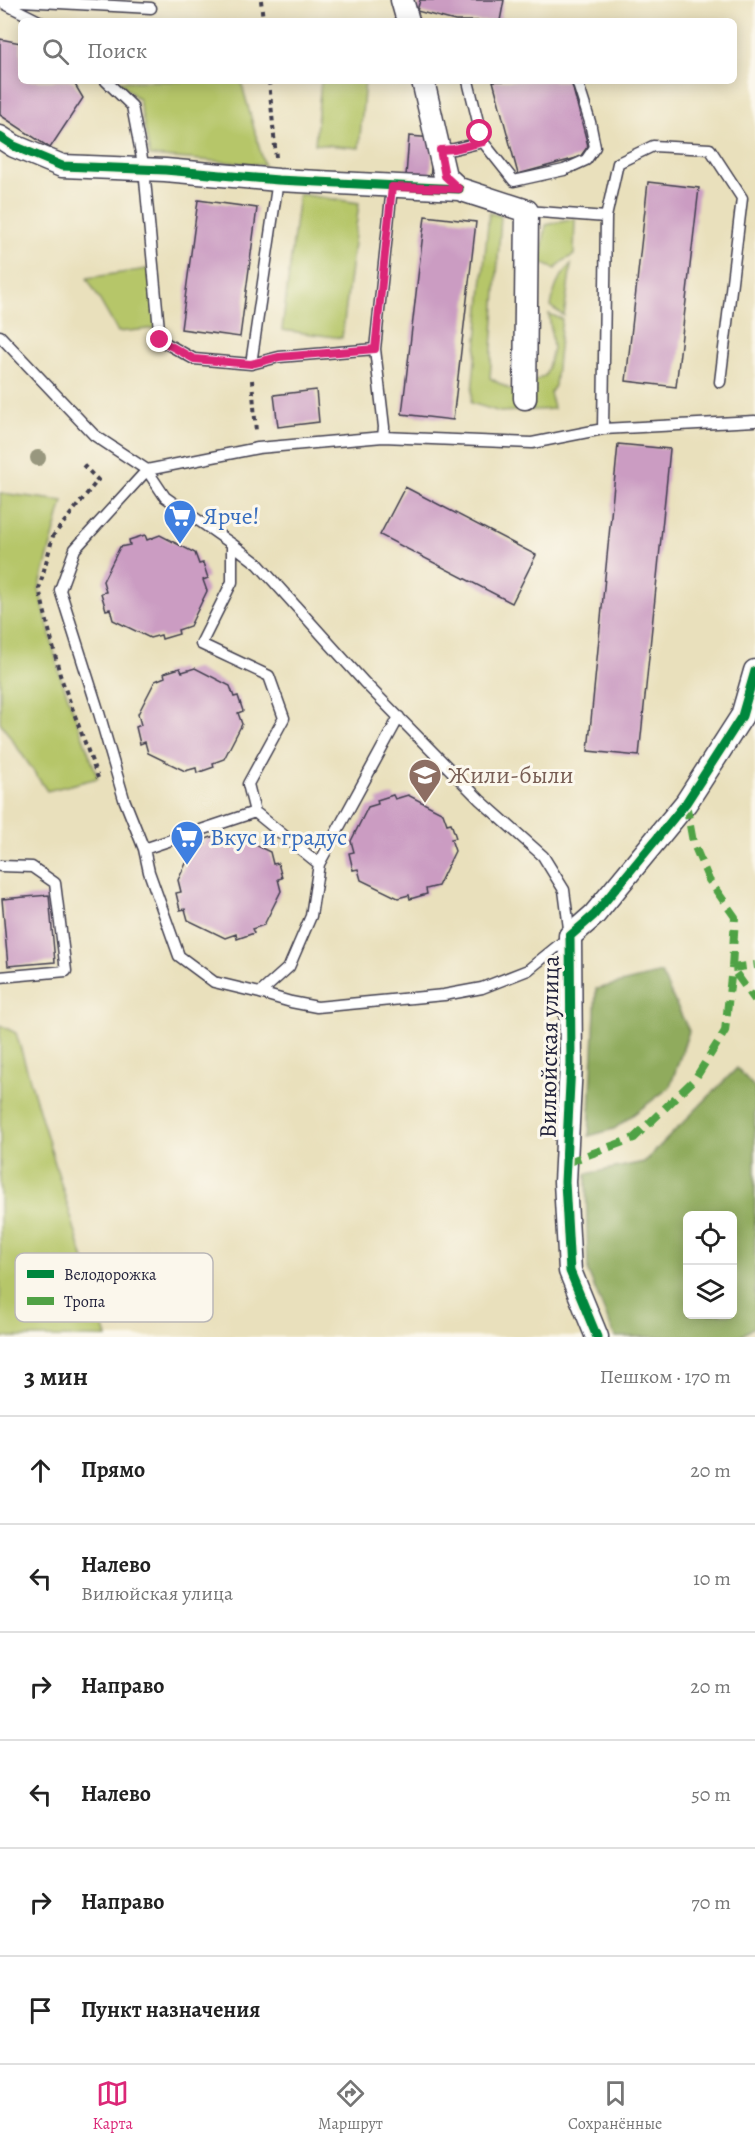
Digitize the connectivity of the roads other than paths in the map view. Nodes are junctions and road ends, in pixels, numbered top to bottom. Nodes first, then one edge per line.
1 (402, 0) edge
2 (2, 1) edge
3 (151, 8) dead end
4 (33, 18) edge
5 (407, 18) edge
6 (109, 84) edge
7 (424, 84) edge
8 (469, 84) edge
9 (578, 84) edge
10 (0, 137) edge
11 (483, 142) junction
12 (440, 150) junction
13 (144, 169) junction
14 (278, 180) junction
15 (392, 187) junction
16 (459, 189) junction
17 (527, 211) junction
18 (606, 217) junction
19 (0, 336) edge
20 (375, 349) junction
21 (251, 364) junction
22 (720, 382) dead end
23 (525, 398) dead end
24 (755, 421) edge
25 (603, 429) junction
26 (383, 437) junction
27 (147, 470) junction
28 (232, 544) junction
29 (755, 671) edge
30 (399, 717) junction
31 (255, 812) junction
32 (144, 849) junction
33 (319, 864) junction
34 (0, 866) edge
35 (570, 936) junction
36 (0, 977) edge
37 (260, 993) junction
38 (597, 1337) edge

1 - 5 street
2 - 3 lane
2 - 4 lane
6 - 13 lane
7 - 12 street
8 - 11 lane
9 - 11 lane
10 - 13 street
11 - 12 lane
12 - 16 street
13 - 14 street
13 - 21 lane
14 - 15 street
14 - 21 lane
15 - 16 street
15 - 20 lane
16 - 17 street
17 - 18 lane
17 - 23 street
18 - 22 lane
18 - 25 lane
19 - 27 lane
20 - 21 lane
20 - 26 lane
24 - 25 lane
25 - 26 lane
26 - 27 lane
27 - 28 lane
27 - 32 lane
28 - 30 lane
28 - 31 lane
29 - 35 street, Вилюйская улица
30 - 33 lane
30 - 35 lane
31 - 32 lane
31 - 33 lane
32 - 37 lane
33 - 37 lane
34 - 36 lane
35 - 37 lane
35 - 38 street, Вилюйская улица

